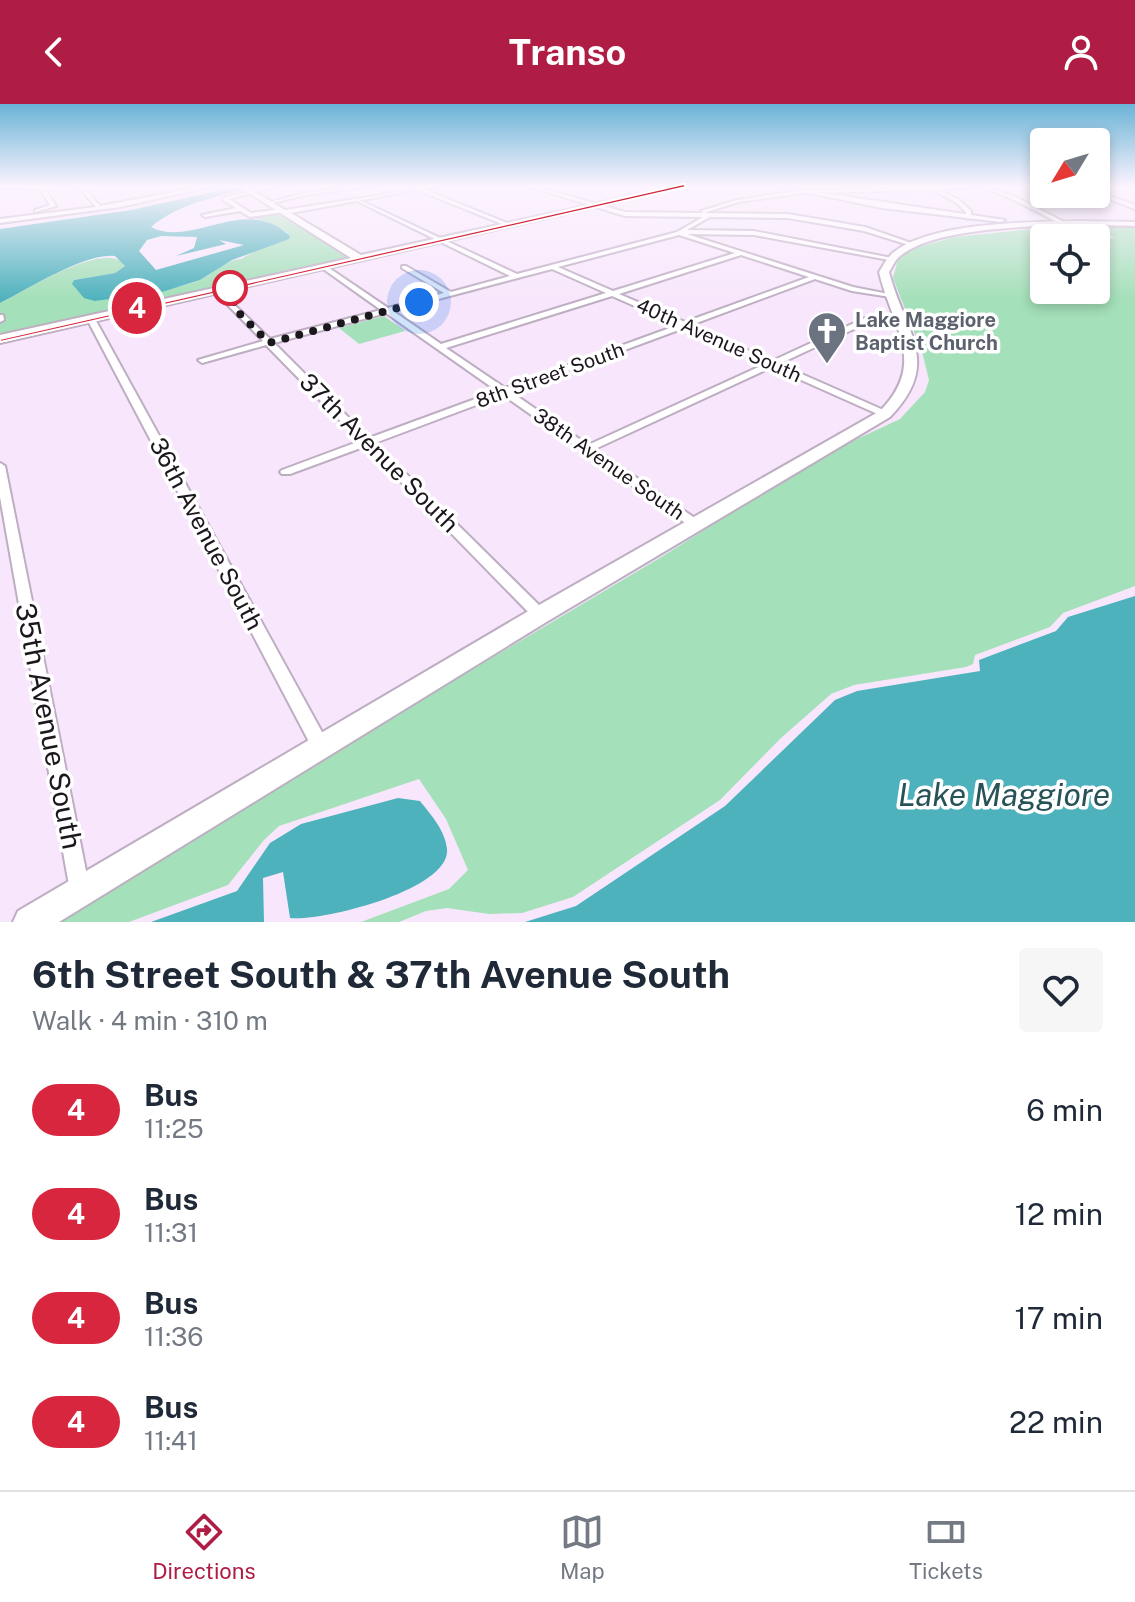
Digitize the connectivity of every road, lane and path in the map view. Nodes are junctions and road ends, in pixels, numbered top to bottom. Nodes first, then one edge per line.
1 (307, 224) edge
2 (408, 224) edge
3 (513, 224) edge
4 (689, 224) edge
5 (843, 224) edge
6 (1020, 224) edge
7 (1037, 224) edge
8 (509, 225) joint
9 (1025, 225) junction
10 (679, 233) junction
11 (442, 241) junction
12 (915, 243) junction
13 (742, 253) junction
14 (363, 258) junction
15 (889, 258) junction
16 (324, 267) junction
17 (404, 267) dead end
18 (553, 267) junction
19 (516, 276) junction
20 (815, 277) junction
21 (217, 291) junction
22 (613, 293) junction
23 (450, 294) junction
24 (890, 295) junction
25 (389, 310) junction
26 (91, 319) junction
27 (898, 320) junction
28 (684, 325) junction
29 (0, 339) edge
30 (269, 343) junction
31 (441, 347) junction
32 (202, 360) dead end
33 (773, 365) junction
34 (505, 391) junction
35 (885, 414) junction
36 (367, 442) junction
37 (587, 449) junction
38 (0, 466) edge
39 (286, 472) dead end
40 (695, 524) junction
41 (540, 615) junction
42 (322, 749) junction
43 (80, 892) junction
44 (29, 922) edge

1 - 14 street
2 - 11 street
3 - 8 street
4 - 10 street
5 - 12 street
6 - 9 street
7 - 9 street
8 - 11 street
9 - 12 street
10 - 13 street
10 - 15 street
10 - 18 street
11 - 14 street
11 - 19 street
12 - 15 street
13 - 20 street
13 - 22 street
14 - 16 street
15 - 24 street
16 - 21 street
16 - 25 street, 38th Avenue South
17 - 23 street
18 - 19 street
18 - 22 street, 40th Avenue South
19 - 23 street
20 - 24 street
20 - 28 street, 8th Street South
21 - 26 street
21 - 30 street, 37th Avenue South
22 - 28 street, 40th Avenue South
22 - 31 street
23 - 25 street
24 - 27 street
25 - 30 street
25 - 31 street, 38th Avenue South
26 - 29 street
26 - 42 street, 36th Avenue South
27 - 33 street
27 - 35 street
28 - 33 street, 40th Avenue South
28 - 34 street, 8th Street South
30 - 32 street
30 - 36 street, 37th Avenue South
31 - 34 street, 38th Avenue South
33 - 35 street, 40th Avenue South
33 - 37 street
34 - 36 street, 8th Street South
34 - 37 street, 38th Avenue South
35 - 40 street
36 - 39 street, 8th Street South
36 - 41 street, 37th Avenue South
37 - 40 street, 38th Avenue South
38 - 43 street, 35th Avenue South
40 - 41 street
41 - 42 street
42 - 43 street
43 - 44 street

